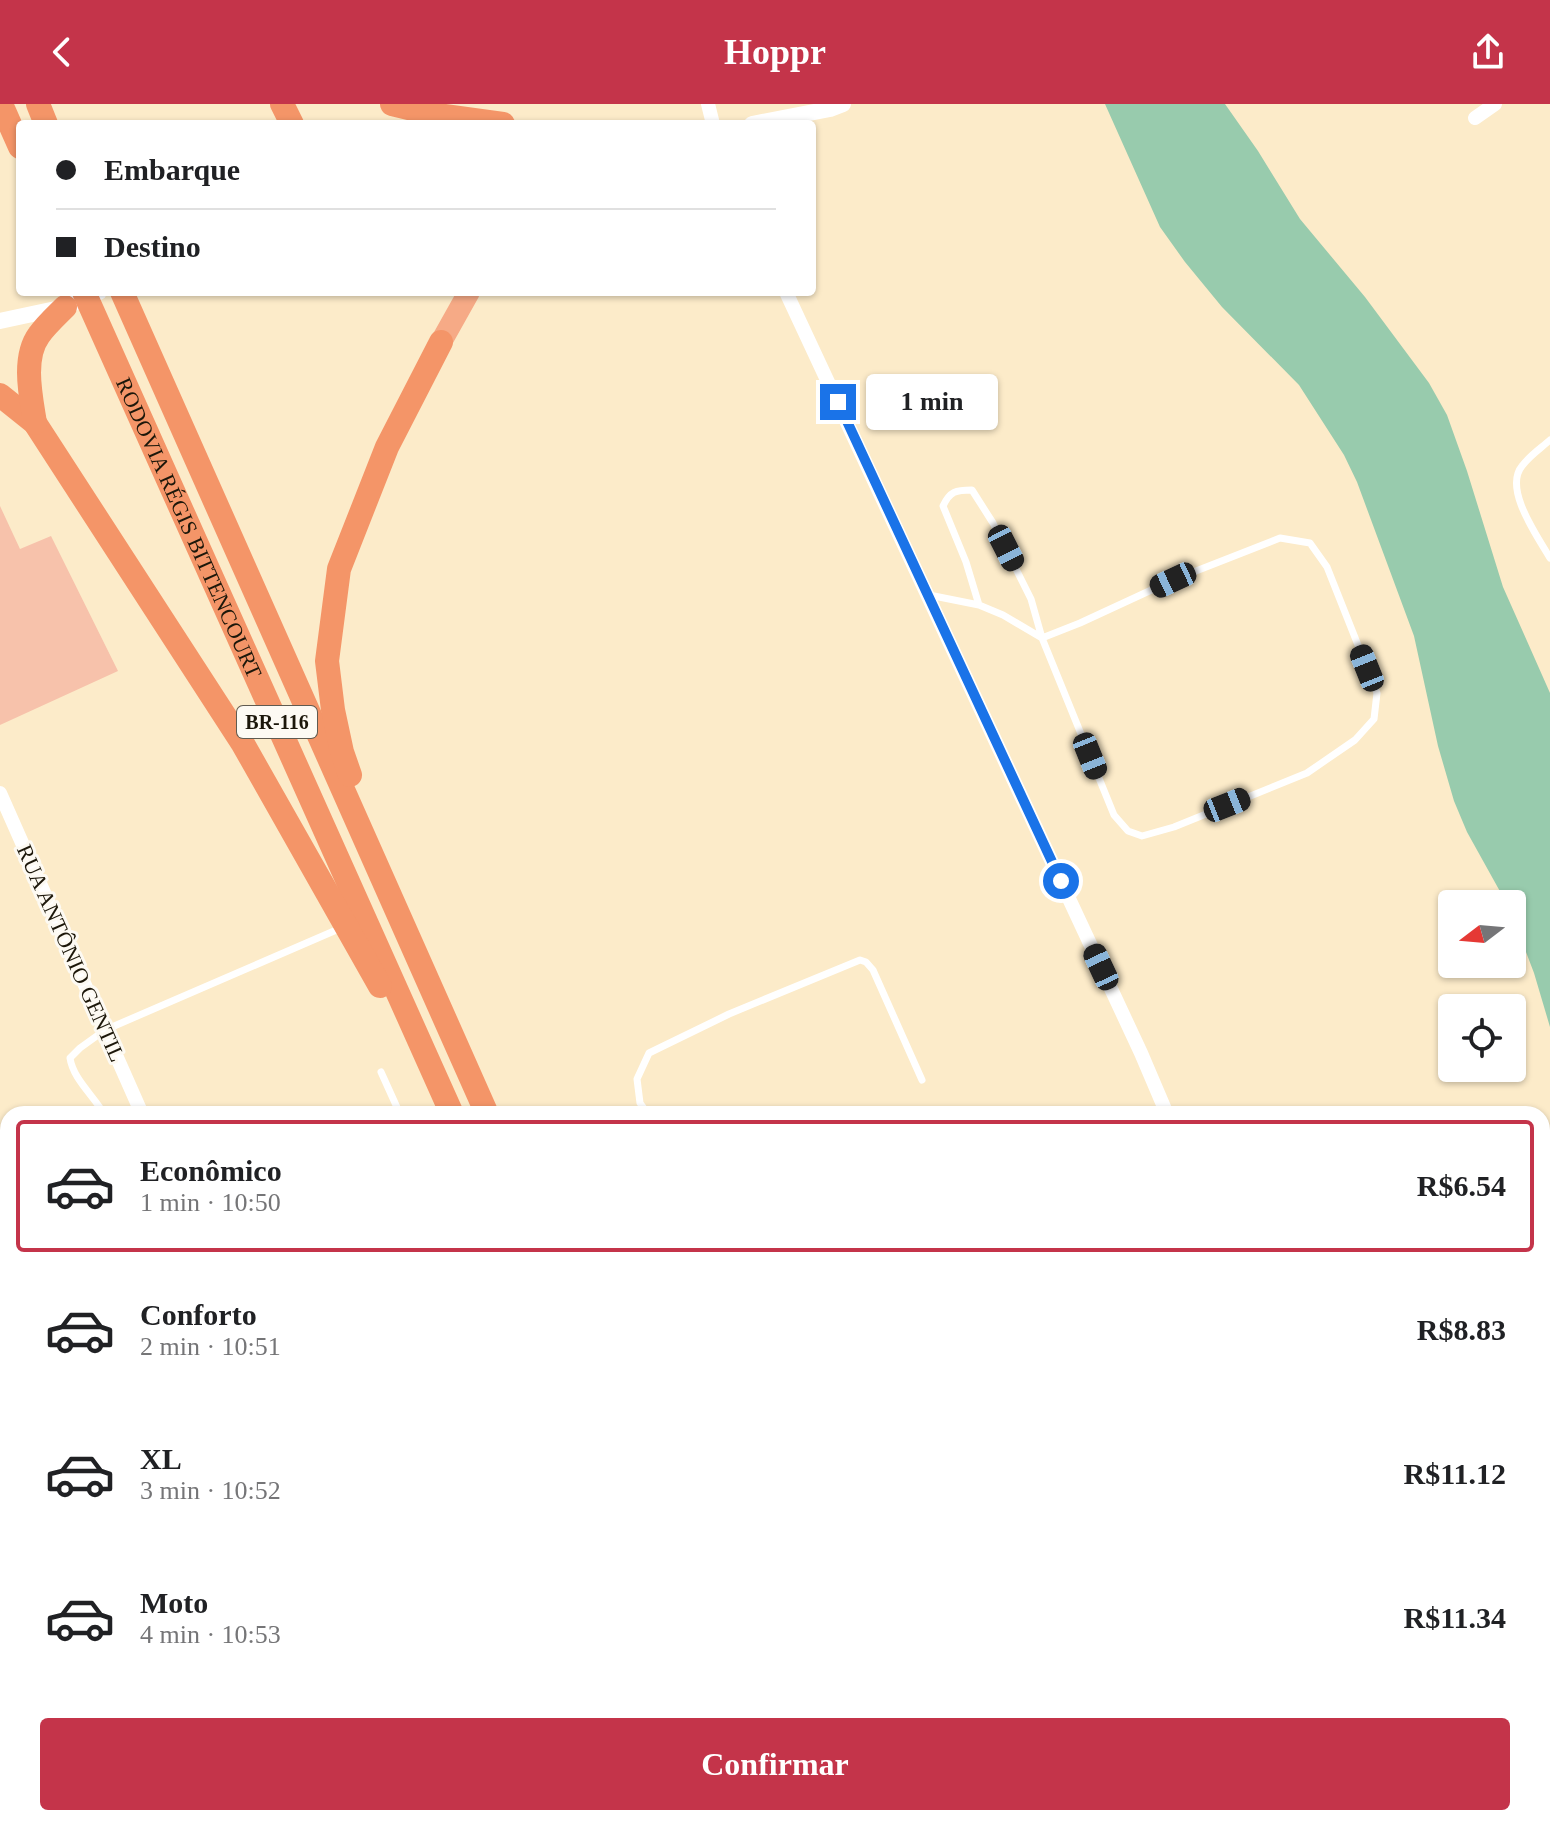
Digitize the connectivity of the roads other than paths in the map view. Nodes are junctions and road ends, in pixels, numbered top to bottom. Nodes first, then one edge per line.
1 (1, 104) edge
2 (392, 104) edge
3 (843, 104) edge
4 (1495, 104) edge
5 (1475, 118) dead end
6 (474, 120) edge
7 (773, 120) edge
8 (16, 138) edge
9 (86, 296) edge
10 (90, 296) edge
11 (124, 296) edge
12 (451, 296) edge
13 (467, 296) edge
14 (788, 296) edge
15 (65, 307) junction
16 (0, 321) edge
17 (441, 342) junction
18 (0, 395) edge
19 (35, 423) junction
20 (1550, 440) edge
21 (1550, 558) edge
22 (928, 594) junction
23 (979, 605) junction
24 (1042, 638) junction
25 (0, 793) edge
26 (346, 926) junction
27 (413, 950) junction
28 (105, 1030) junction
29 (381, 1072) dead end
30 (922, 1080) dead end
31 (100, 1106) edge
32 (138, 1106) edge
33 (396, 1106) edge
34 (448, 1106) edge
35 (449, 1106) edge
36 (483, 1106) edge
37 (642, 1106) edge
38 (1164, 1106) edge

1 - 8 highway
2 - 6 highway
3 - 7 street
4 - 5 street
9 - 35 highway, RODOVIA RÉGIS BITTENCOURT / BR-116
10 - 15 street
11 - 27 highway, RODOVIA RÉGIS BITTENCOURT / BR-116
12 - 17 highway
13 - 17 highway
14 - 22 street
15 - 16 street
15 - 19 highway
17 - 27 highway
18 - 19 highway
19 - 26 highway
20 - 21 lane
22 - 23 lane
22 - 38 street
23 - 24 lane
23 - 24 lane
24 - 24 lane
25 - 28 street, RUA ANTÔNIO GENTIL
26 - 28 lane
26 - 34 highway
27 - 36 highway, RODOVIA RÉGIS BITTENCOURT / BR-116
28 - 31 lane
28 - 32 street, RUA ANTÔNIO GENTIL
29 - 33 lane
30 - 37 lane

